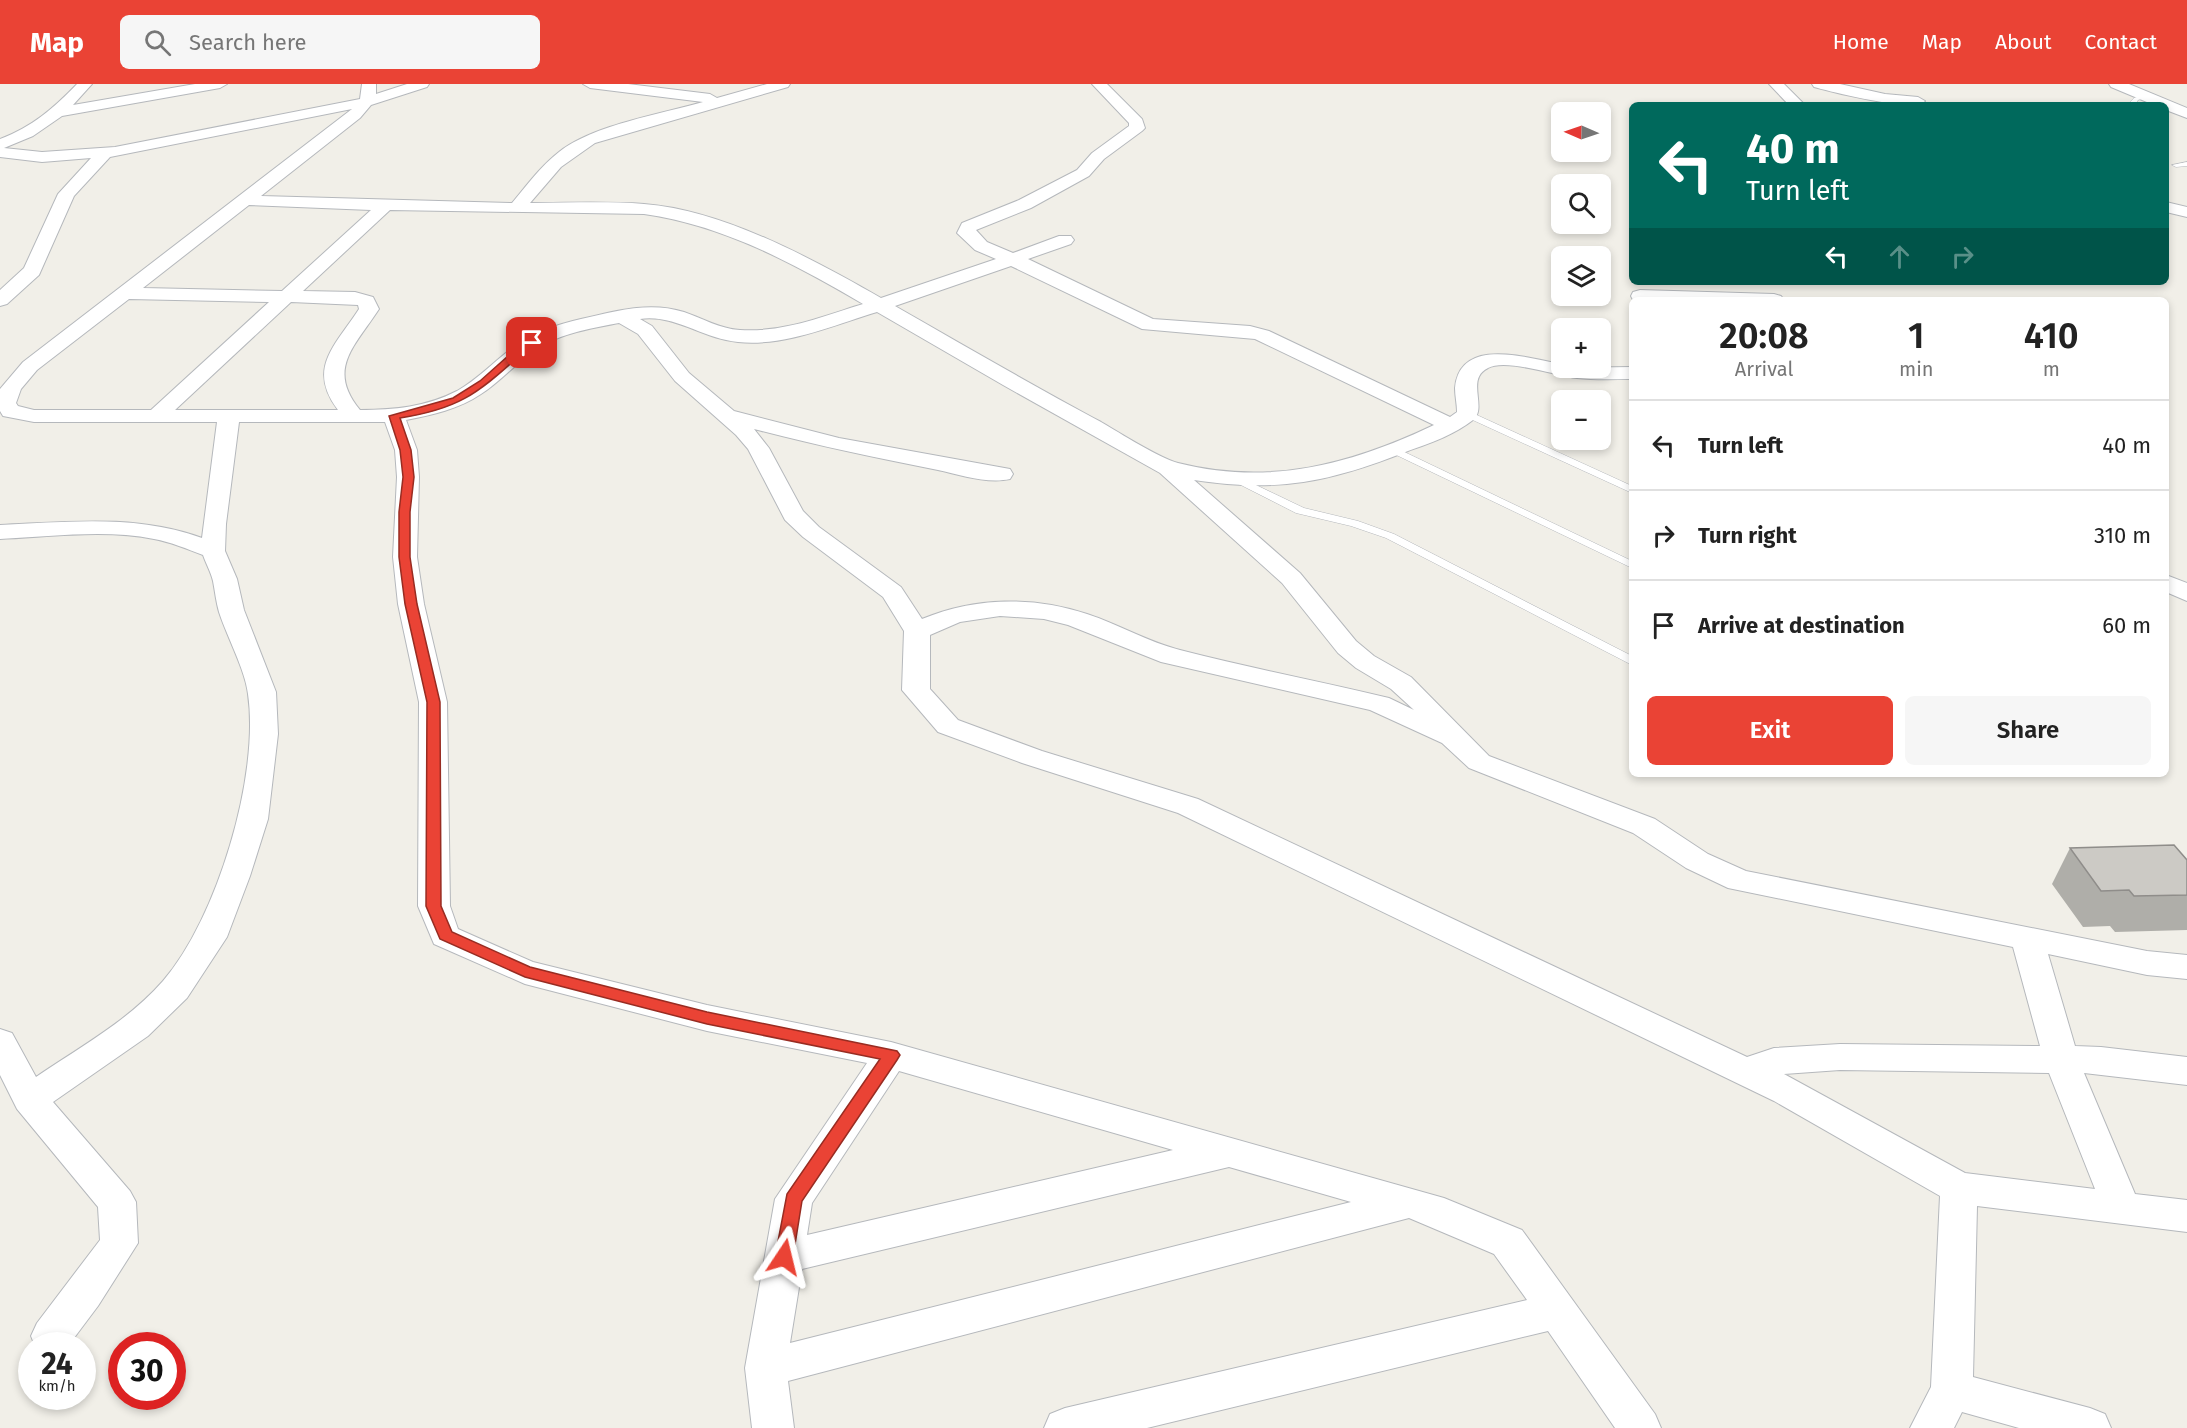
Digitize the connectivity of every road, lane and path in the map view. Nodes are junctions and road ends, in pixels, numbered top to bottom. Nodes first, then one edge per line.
1 (85, 84) edge
2 (220, 84) edge
3 (422, 84) edge
4 (590, 84) edge
5 (783, 84) edge
6 (1098, 84) edge
7 (1776, 84) edge
8 (1819, 84) edge
9 (1906, 84) edge
10 (2116, 84) edge
11 (368, 93) edge
12 (2146, 96) junction
13 (725, 100) junction
14 (1794, 102) edge
15 (1912, 102) edge
16 (1918, 102) edge
17 (2134, 102) edge
18 (2160, 102) edge
19 (2169, 106) edge
20 (2187, 113) edge
21 (59, 126) junction
22 (0, 144) edge
23 (0, 152) edge
24 (106, 153) junction
25 (77, 155) junction
26 (2187, 164) edge
27 (2176, 165) dead end
28 (243, 200) junction
29 (386, 205) junction
30 (518, 208) junction
31 (2169, 208) edge
32 (2187, 212) edge
33 (1065, 240) dead end
34 (1011, 259) junction
35 (123, 293) junction
36 (287, 296) junction
37 (1640, 296) dead end
38 (1674, 297) edge
39 (0, 300) edge
40 (879, 305) junction
41 (622, 317) junction
42 (1551, 368) edge
43 (1611, 373) edge
44 (1629, 373) edge
45 (1591, 378) edge
46 (1629, 392) edge
47 (354, 416) junction
48 (394, 416) junction
49 (730, 416) junction
50 (155, 417) junction
51 (230, 417) junction
52 (1460, 420) junction
53 (1394, 450) junction
54 (1168, 468) junction
55 (1002, 474) dead end
56 (1231, 476) junction
57 (1629, 489) edge
58 (0, 532) edge
59 (213, 551) junction
60 (1629, 564) edge
61 (2169, 584) edge
62 (2187, 593) edge
63 (916, 631) junction
64 (1629, 659) edge
65 (1454, 738) junction
66 (2027, 938) junction
67 (2187, 967) edge
68 (0, 1042) edge
69 (891, 1055) junction
70 (2061, 1059) junction
71 (1745, 1071) junction
72 (2187, 1071) edge
73 (30, 1099) junction
74 (1230, 1151) junction
75 (1959, 1188) junction
76 (1410, 1203) junction
77 (2122, 1208) junction
78 (2187, 1215) edge
79 (784, 1257) junction
80 (1557, 1311) junction
81 (54, 1332) edge
82 (766, 1368) junction
83 (1952, 1390) junction
84 (773, 1428) edge
85 (1065, 1428) edge
86 (1640, 1428) edge
87 (1931, 1428) edge
88 (2090, 1428) edge

1 - 21 street
2 - 21 street
3 - 11 street
4 - 13 street
5 - 13 street
6 - 34 street
7 - 14 street
8 - 15 street
9 - 16 street
10 - 12 street
11 - 24 street
11 - 28 street
12 - 17 lane
12 - 18 street
13 - 30 street
19 - 20 street
21 - 22 street
21 - 25 street
23 - 25 street
24 - 25 street
24 - 39 street
26 - 27 lane
28 - 29 street
28 - 35 street
29 - 30 street
29 - 36 street
30 - 40 street
31 - 32 street
33 - 34 street
34 - 40 street
34 - 52 street
35 - 36 street
35 - 50 street
36 - 47 street
36 - 50 street
37 - 38 street
40 - 41 street
40 - 54 street
41 - 48 street
41 - 49 street
42 - 52 street
43 - 44 street
45 - 46 street
47 - 48 street
47 - 51 street
48 - 69 street
49 - 55 street
49 - 63 street
50 - 51 street
51 - 59 street
52 - 53 street
52 - 57 lane
53 - 56 street
53 - 60 lane
54 - 56 street
54 - 65 street
56 - 64 lane
58 - 59 street
59 - 73 street
61 - 62 street
63 - 65 street
63 - 71 street
65 - 66 street
66 - 67 street
66 - 70 street
68 - 73 street
69 - 74 street
69 - 79 street
70 - 71 street
70 - 72 street
70 - 77 street
71 - 75 street
73 - 81 street
74 - 76 street
74 - 79 street
75 - 77 street
75 - 83 street
76 - 80 street
76 - 82 street
77 - 78 street
79 - 82 street
80 - 85 street
80 - 86 street
82 - 84 street
83 - 87 street
83 - 88 street

